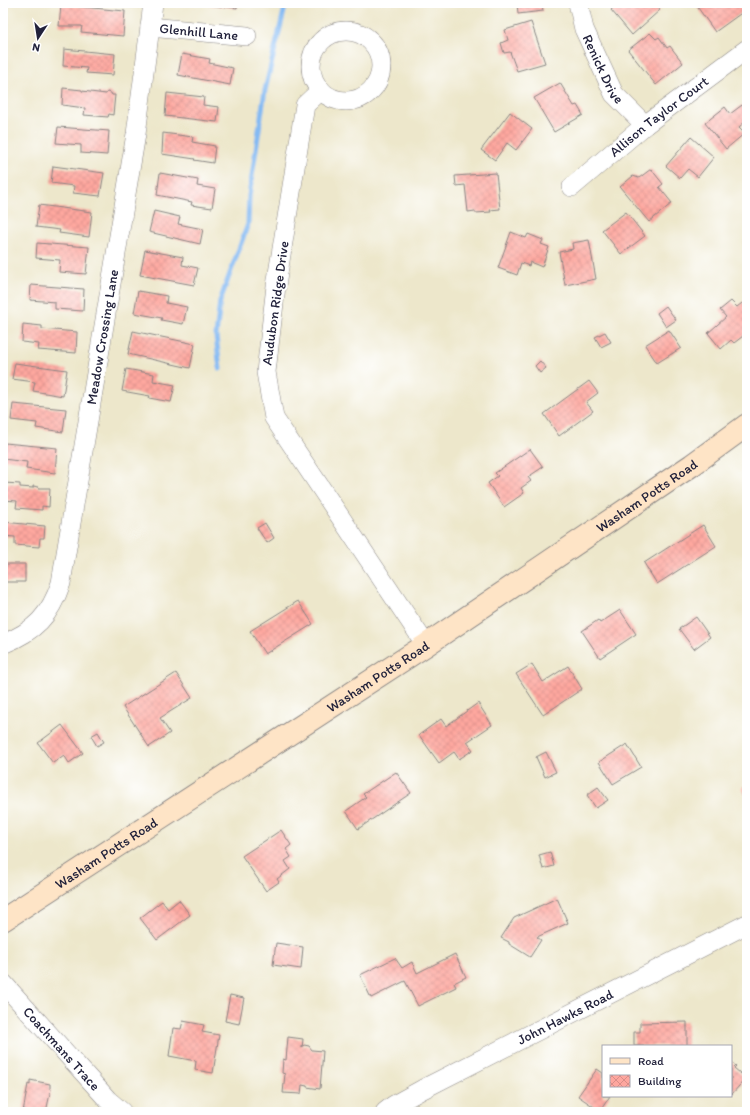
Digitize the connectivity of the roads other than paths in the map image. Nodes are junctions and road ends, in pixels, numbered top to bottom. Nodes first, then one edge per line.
1 (152, 3) edge
2 (578, 3) edge
3 (150, 27) junction
4 (247, 36) dead end
5 (747, 49) edge
6 (321, 90) dead end
7 (646, 125) junction
8 (572, 187) dead end
9 (747, 425) edge
10 (3, 644) edge
11 (426, 645) junction
12 (3, 920) edge
13 (747, 924) edge
14 (3, 983) edge
15 (122, 1112) edge
16 (384, 1112) edge

1 - 3 street, Meadow Crossing Lane
2 - 7 street, Renick Drive
3 - 4 street, Glenhill Lane
3 - 10 street, Meadow Crossing Lane
5 - 7 street, Allison Taylor Court
6 - 11 street, Audubon Ridge Drive
7 - 8 street, Allison Taylor Court
9 - 11 street, Washam Potts Road
11 - 12 street, Washam Potts Road
13 - 16 street, John Hawks Road
14 - 15 street, Coachmans Trace

